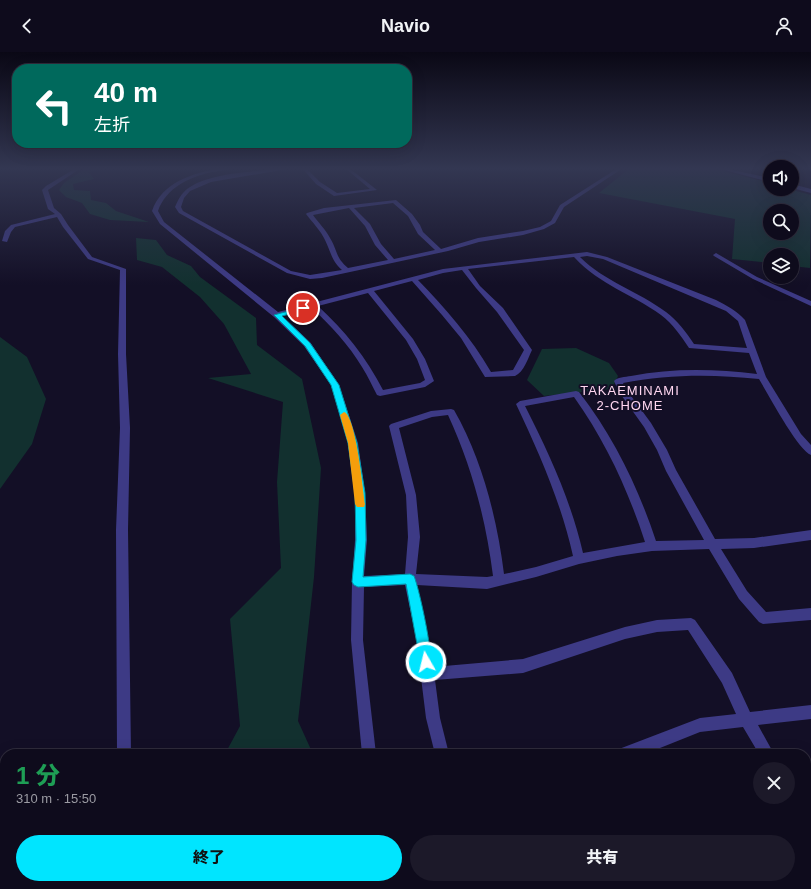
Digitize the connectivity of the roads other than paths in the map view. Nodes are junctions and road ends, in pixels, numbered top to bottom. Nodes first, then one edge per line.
1 (50, 207) edge
2 (156, 207) edge
3 (178, 207) edge
4 (357, 207) edge
5 (401, 207) edge
6 (561, 207) edge
7 (351, 208) junction
8 (59, 215) junction
9 (5, 241) dead end
10 (439, 250) junction
11 (716, 255) dead end
12 (576, 256) junction
13 (392, 260) junction
14 (464, 268) junction
15 (347, 271) junction
16 (414, 280) junction
17 (370, 291) junction
18 (811, 304) edge
19 (314, 306) junction
20 (277, 315) junction
21 (752, 351) junction
22 (762, 377) junction
23 (811, 451) edge
24 (811, 535) edge
25 (713, 545) junction
26 (652, 546) junction
27 (579, 559) junction
28 (410, 579) junction
29 (499, 580) junction
30 (358, 582) junction
31 (811, 614) edge
32 (427, 674) junction
33 (811, 712) edge
34 (746, 719) junction
35 (124, 749) edge
36 (368, 749) edge
37 (441, 749) edge
38 (639, 749) edge
39 (765, 749) edge

1 - 8 street
2 - 20 street
3 - 15 street
4 - 7 street
5 - 10 street
6 - 10 street
7 - 13 street
7 - 15 street
8 - 9 street
8 - 35 street
10 - 13 street
11 - 18 street
12 - 14 street
12 - 21 street
12 - 21 street
13 - 15 street
14 - 16 street
14 - 16 street
16 - 17 street
17 - 19 street
17 - 19 street
19 - 20 street
20 - 30 street
21 - 22 street
22 - 23 street
22 - 25 street
24 - 25 street
25 - 26 street
25 - 31 street
26 - 27 street
26 - 27 street
27 - 29 street
28 - 29 street
28 - 29 street
28 - 30 street
28 - 32 street
30 - 36 street
32 - 34 street
32 - 37 street
33 - 34 street
34 - 38 street
34 - 39 street

